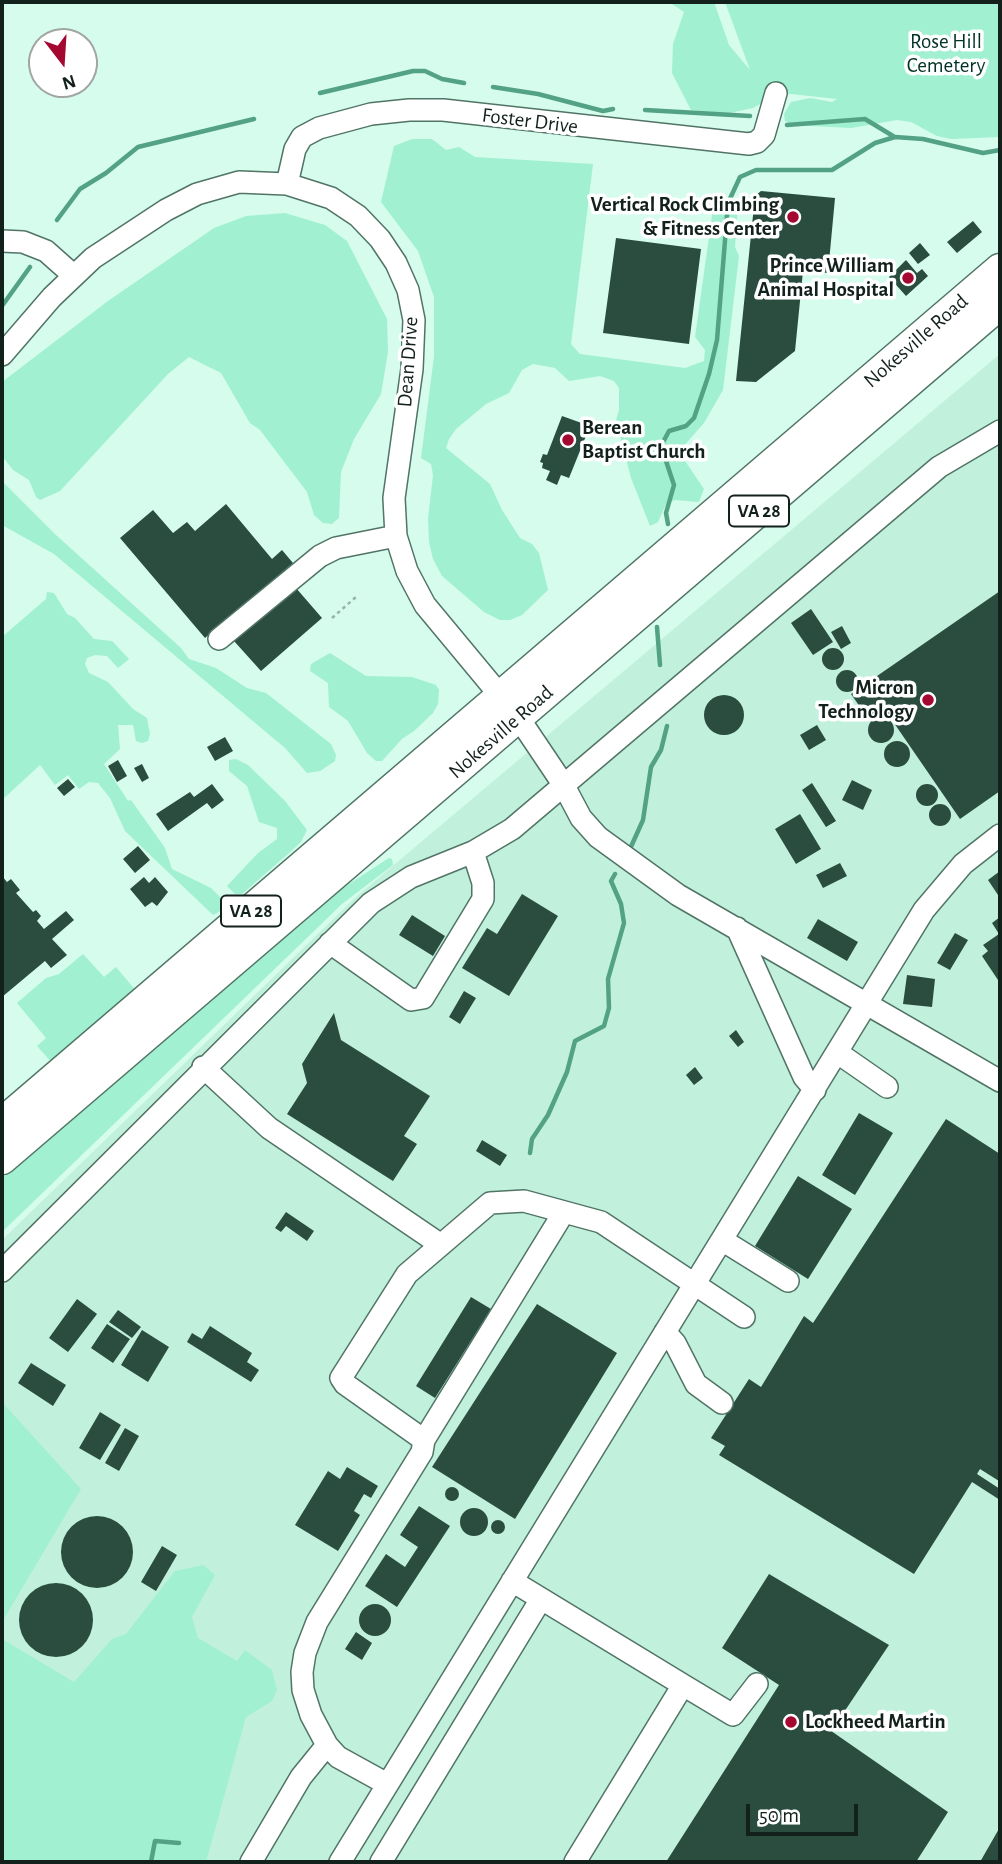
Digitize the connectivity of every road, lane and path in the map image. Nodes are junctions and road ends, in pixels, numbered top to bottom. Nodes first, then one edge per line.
1 (776, 93) dead end
2 (287, 184) junction
3 (2, 242) edge
4 (1000, 269) edge
5 (73, 275) junction
6 (1000, 304) edge
7 (2, 355) edge
8 (1000, 431) edge
9 (396, 536) junction
10 (356, 597) dead end
11 (332, 618) dead end
12 (219, 639) dead end
13 (509, 707) junction
14 (563, 784) junction
15 (1000, 835) edge
16 (473, 852) junction
17 (737, 928) junction
18 (330, 943) junction
19 (867, 1002) junction
20 (161, 1005) junction
21 (838, 1053) junction
22 (204, 1067) junction
23 (1000, 1080) edge
24 (887, 1087) dead end
25 (815, 1090) junction
26 (2, 1123) edge
27 (2, 1159) edge
28 (564, 1212) junction
29 (722, 1240) junction
30 (442, 1245) junction
31 (2, 1271) edge
32 (788, 1281) dead end
33 (696, 1283) junction
34 (744, 1317) dead end
35 (665, 1332) junction
36 (722, 1403) dead end
37 (424, 1440) junction
38 (512, 1581) junction
39 (541, 1599) junction
40 (757, 1684) dead end
41 (683, 1685) junction
42 (424, 1725) junction
43 (454, 1742) junction
44 (327, 1745) junction
45 (387, 1784) junction
46 (251, 1862) edge
47 (340, 1862) edge
48 (381, 1862) edge
49 (575, 1862) edge

1 - 2 street, Foster Drive
2 - 5 street, Dean Drive
2 - 9 street, Dean Drive
3 - 5 street
4 - 13 highway, Nokesville Road / VA 28
5 - 7 street
6 - 13 highway, Nokesville Road / VA 28
8 - 14 street
9 - 12 street
9 - 13 street, Dean Drive
10 - 11 path
13 - 14 street, Dean Drive
13 - 20 highway, Nokesville Road / VA 28
14 - 16 street
14 - 17 street, Dean Drive
15 - 19 street
16 - 18 street
16 - 18 street
17 - 19 street, Dean Drive
17 - 25 street
18 - 22 street
19 - 21 street
19 - 23 street, Dean Drive
20 - 26 highway, Nokesville Road / VA 28
20 - 27 highway, Nokesville Road / VA 28
21 - 24 street
21 - 25 street
22 - 30 street
22 - 31 street
25 - 29 street
28 - 30 street
28 - 33 street
28 - 37 street
29 - 32 street
29 - 33 street
30 - 37 street
33 - 34 street
33 - 35 street
35 - 36 street
35 - 38 street
37 - 44 street
38 - 39 street
38 - 42 street
39 - 41 street
39 - 43 street
40 - 41 street
41 - 49 street
42 - 43 street
42 - 45 street
43 - 48 street
44 - 45 street
44 - 46 street
45 - 47 street

